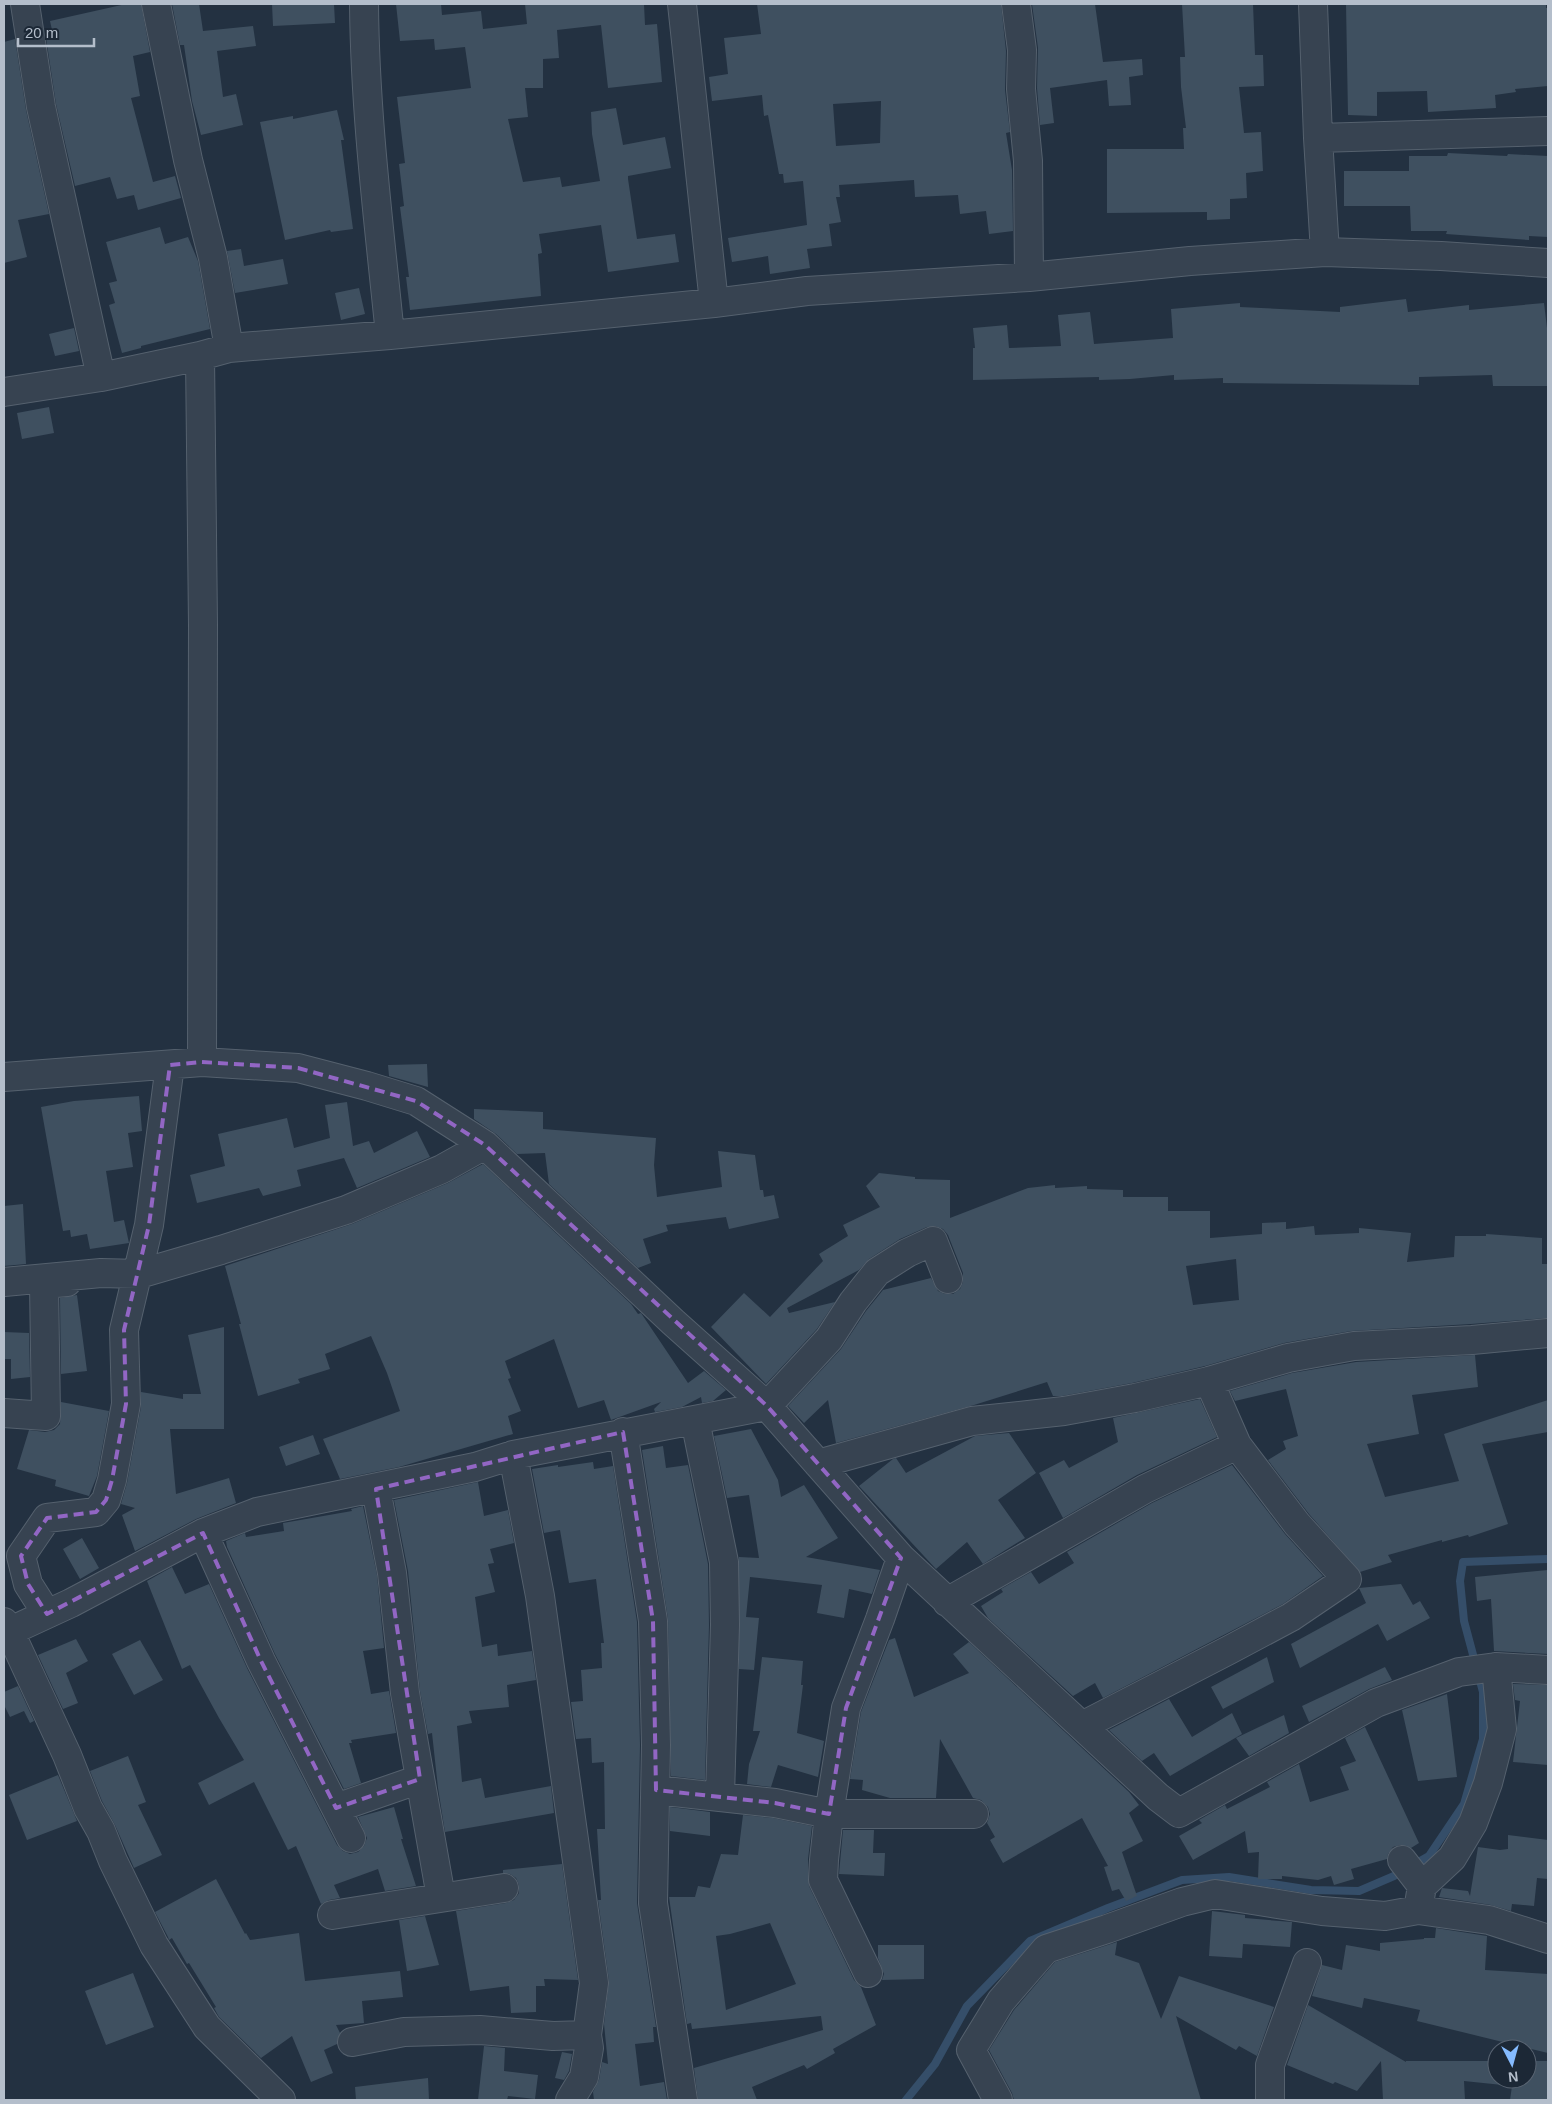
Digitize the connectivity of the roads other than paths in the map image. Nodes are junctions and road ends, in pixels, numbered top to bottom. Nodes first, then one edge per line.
1 (26, 4) edge
2 (156, 4) edge
3 (364, 4) edge
4 (682, 4) edge
5 (1016, 4) edge
6 (1313, 4) edge
7 (1548, 131) edge
8 (1318, 138) junction
9 (1326, 252) junction
10 (1548, 263) edge
11 (1029, 277) junction
12 (714, 303) junction
13 (390, 335) junction
14 (229, 348) junction
15 (200, 356) junction
16 (101, 377) junction
17 (4, 392) edge
18 (202, 1062) junction
19 (170, 1065) junction
20 (4, 1078) edge
21 (485, 1145) junction
22 (138, 1274) junction
23 (948, 1279) dead end
24 (4, 1282) edge
25 (1548, 1333) edge
26 (1209, 1380) junction
27 (767, 1406) junction
28 (4, 1413) edge
29 (695, 1420) junction
30 (623, 1432) junction
31 (1237, 1444) junction
32 (513, 1455) junction
33 (818, 1464) junction
34 (376, 1489) junction
35 (203, 1533) junction
36 (901, 1558) junction
37 (947, 1602) junction
38 (47, 1614) junction
39 (6, 1629) edge
40 (1496, 1667) junction
41 (1548, 1670) edge
42 (1082, 1726) junction
43 (420, 1779) junction
44 (656, 1790) junction
45 (720, 1796) junction
46 (336, 1808) junction
47 (829, 1814) junction
48 (974, 1814) dead end
49 (351, 1838) dead end
50 (1402, 1860) dead end
51 (504, 1888) dead end
52 (441, 1897) junction
53 (1420, 1898) junction
54 (332, 1915) dead end
55 (1548, 1939) edge
56 (1307, 1963) dead end
57 (868, 1973) dead end
58 (587, 2034) junction
59 (352, 2042) dead end
60 (281, 2100) edge
61 (570, 2100) edge
62 (683, 2100) edge
63 (998, 2100) edge
64 (1270, 2100) edge

1 - 16 street
2 - 14 street
3 - 13 street
4 - 12 street
5 - 11 street
6 - 8 street
7 - 8 street
8 - 9 street
9 - 10 street
9 - 11 street
11 - 12 street
12 - 13 street
13 - 14 street
14 - 15 street
15 - 16 street
15 - 18 street
16 - 17 street
18 - 19 street
18 - 21 street
19 - 20 street
19 - 22 street
21 - 22 street
21 - 27 street
22 - 24 street
22 - 28 street
22 - 38 street
23 - 27 street
25 - 26 street
26 - 31 street
26 - 33 street
27 - 29 street
27 - 33 street
29 - 30 street
29 - 45 street
30 - 32 street
30 - 44 street
31 - 37 street
31 - 42 street
32 - 34 street
32 - 58 street
33 - 36 street
34 - 35 street
34 - 43 street
35 - 38 street
35 - 46 street
36 - 37 street
36 - 47 street
37 - 42 street
38 - 39 street
39 - 60 street
40 - 41 street
40 - 42 street
40 - 53 street
43 - 46 street
43 - 52 street
44 - 45 street
44 - 62 street
45 - 47 street
46 - 49 street
47 - 48 street
47 - 57 street
50 - 53 street
51 - 52 street
52 - 54 street
53 - 55 street
53 - 63 street
56 - 64 street
58 - 59 street
58 - 61 street

